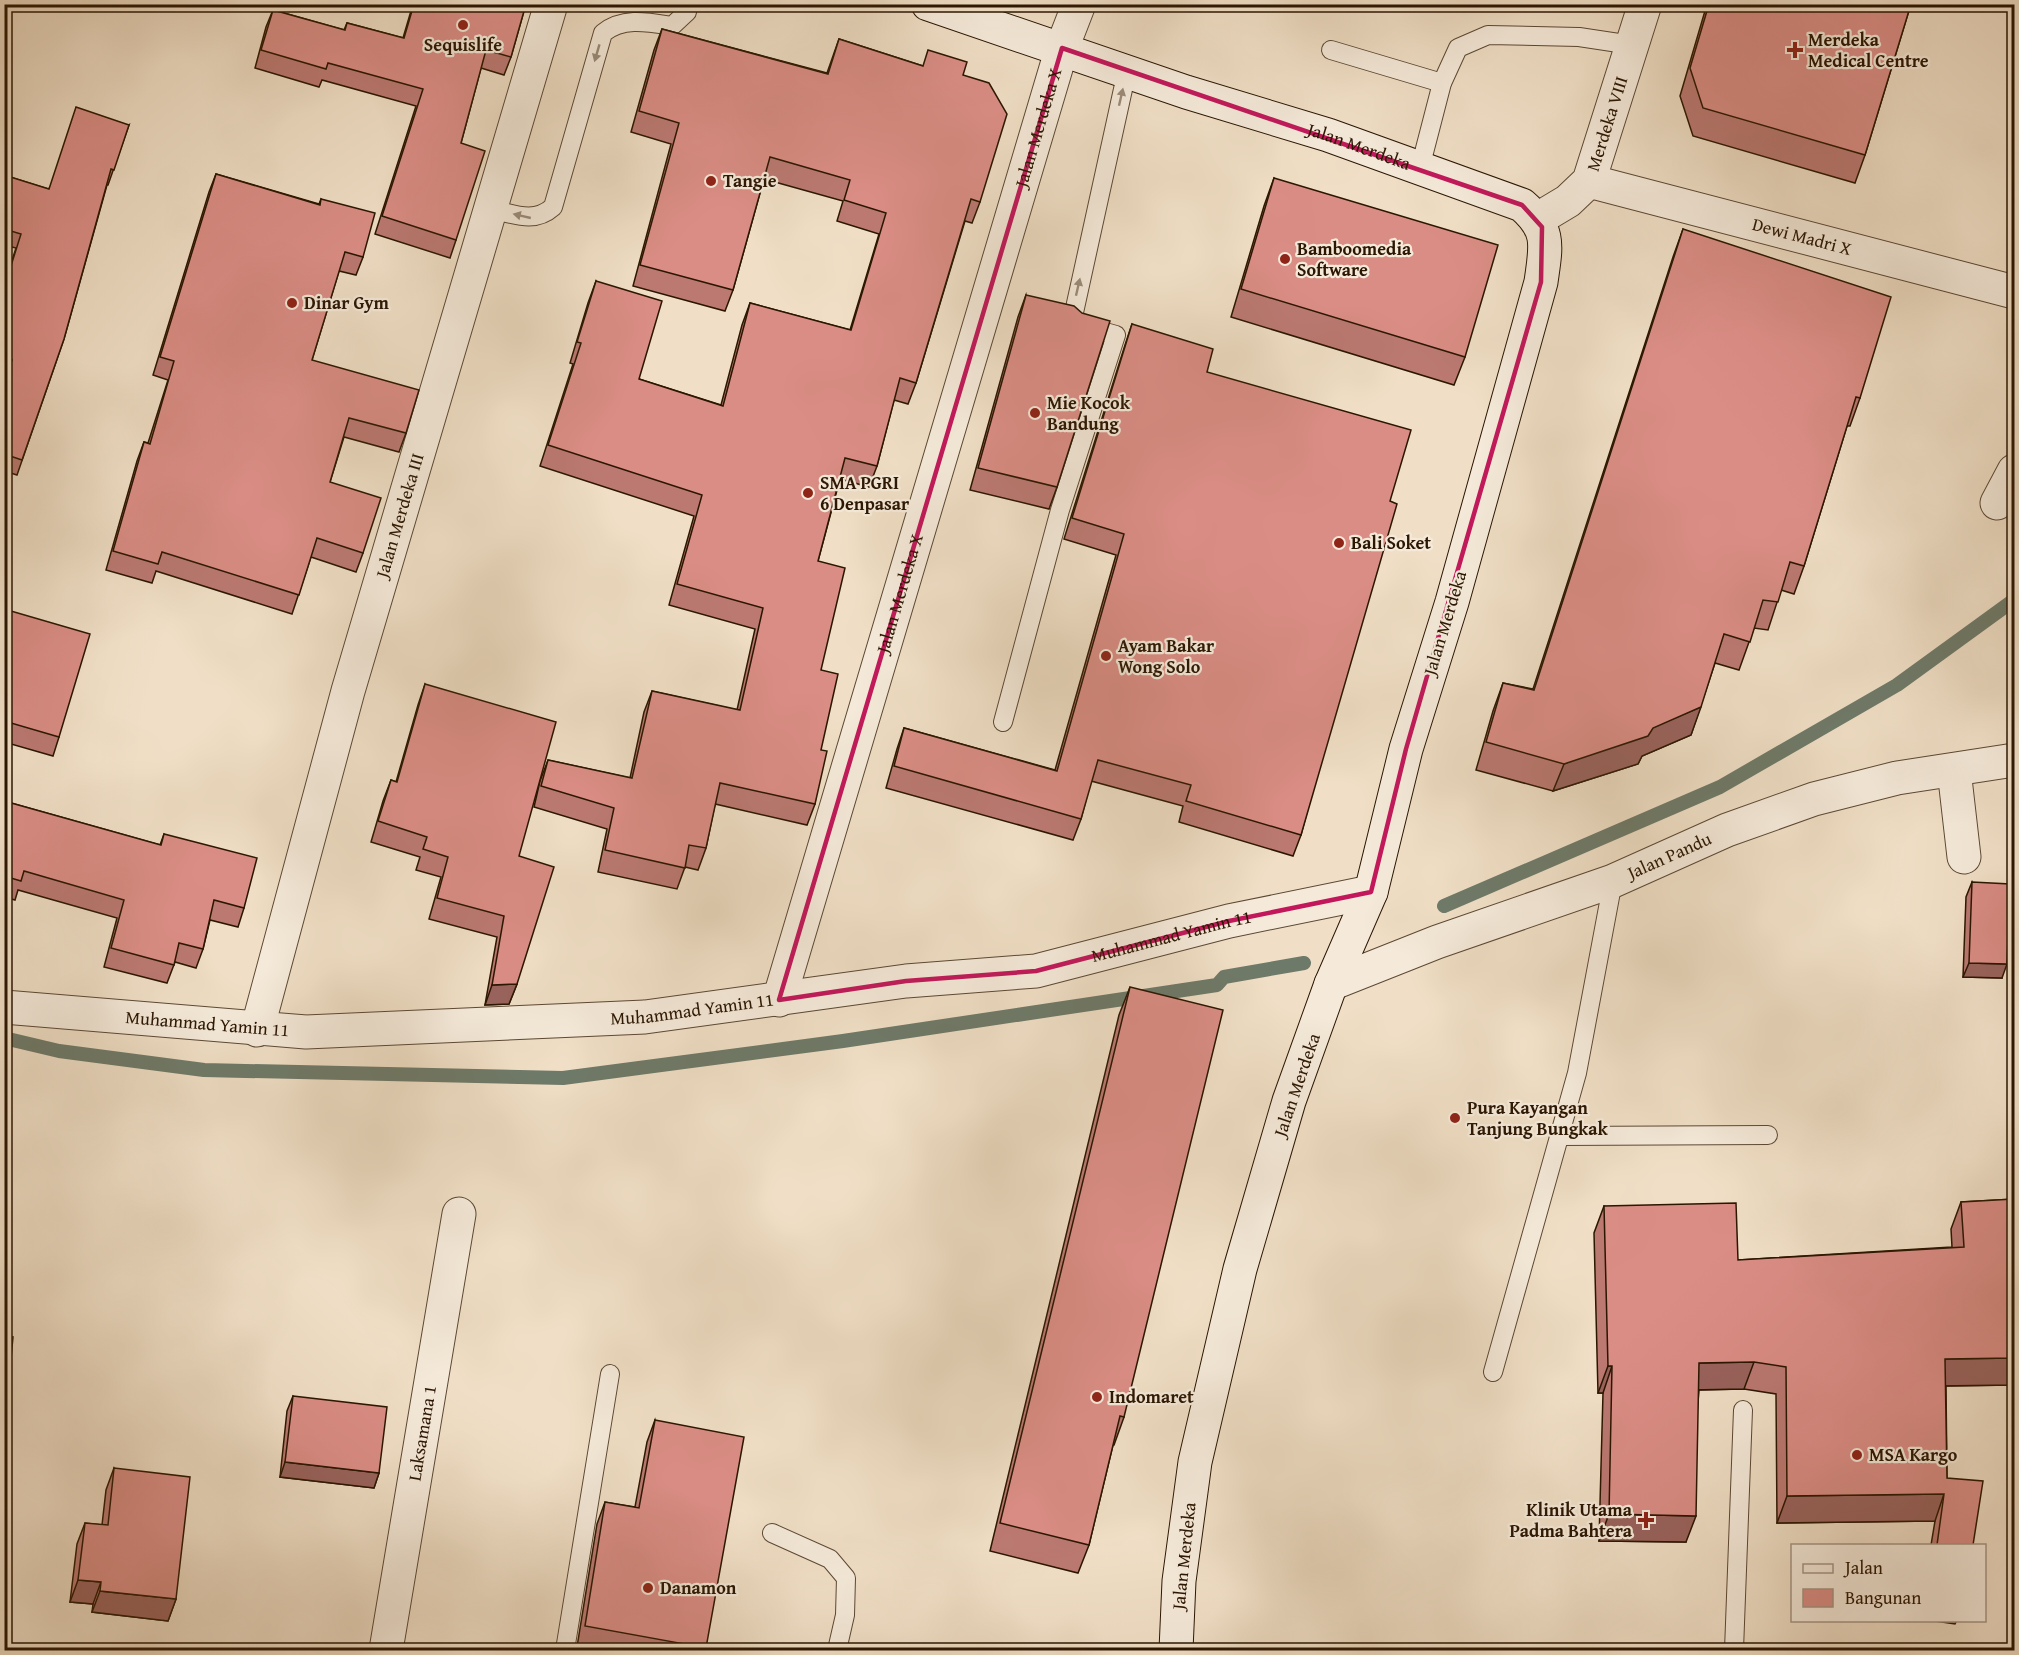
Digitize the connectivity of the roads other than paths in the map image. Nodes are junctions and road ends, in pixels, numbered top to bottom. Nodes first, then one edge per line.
1 (551, 4) edge
2 (688, 4) edge
3 (928, 4) edge
4 (1079, 4) edge
5 (1645, 4) edge
6 (1632, 45) junction
7 (1062, 48) junction
8 (1331, 50) dead end
9 (1127, 71) junction
10 (1442, 83) junction
11 (1420, 168) junction
12 (1589, 181) junction
13 (491, 209) junction
14 (1538, 219) junction
15 (2014, 292) edge
16 (2014, 471) edge
17 (1997, 503) dead end
18 (1003, 722) dead end
19 (2014, 760) edge
20 (1954, 770) junction
21 (1964, 857) dead end
22 (1613, 881) junction
23 (1371, 892) junction
24 (1331, 984) junction
25 (779, 1000) junction
26 (4, 1007) edge
27 (257, 1030) junction
28 (1768, 1135) dead end
29 (1560, 1136) junction
30 (459, 1214) dead end
31 (1493, 1372) dead end
32 (610, 1374) dead end
33 (1743, 1410) dead end
34 (772, 1533) dead end
35 (386, 1650) edge
36 (564, 1650) edge
37 (837, 1650) edge
38 (1176, 1650) edge
39 (1734, 1650) edge

1 - 13 street, Jalan Merdeka III
2 -> 13 lane
3 - 7 street, Jalan Merdeka
4 - 7 street, Jalan Merdeka X
5 - 6 street, Merdeka VIII
6 - 10 lane
6 - 12 street, Merdeka VIII
7 - 9 street, Jalan Merdeka
7 - 25 street, Jalan Merdeka X
8 - 10 lane
9 - 11 street, Jalan Merdeka
18 -> 9 lane
10 - 11 lane
11 - 14 street, Jalan Merdeka
12 - 14 street, Merdeka VIII
12 - 15 street, Dewi Madri X
13 - 27 street, Jalan Merdeka III
14 - 23 street, Jalan Merdeka
16 - 17 street
19 - 20 street, Jalan Pandu
20 - 21 street
20 - 22 street, Jalan Pandu
22 - 24 street, Jalan Pandu
22 - 29 lane
23 - 24 street, Jalan Merdeka
23 - 25 street, Muhammad Yamin 11
24 - 38 street, Jalan Merdeka
25 - 27 street, Muhammad Yamin 11
26 - 27 street, Muhammad Yamin 11
28 - 29 lane
29 - 31 lane
30 - 35 street, Laksamana 1
32 - 36 lane
33 - 39 lane
34 - 37 lane

